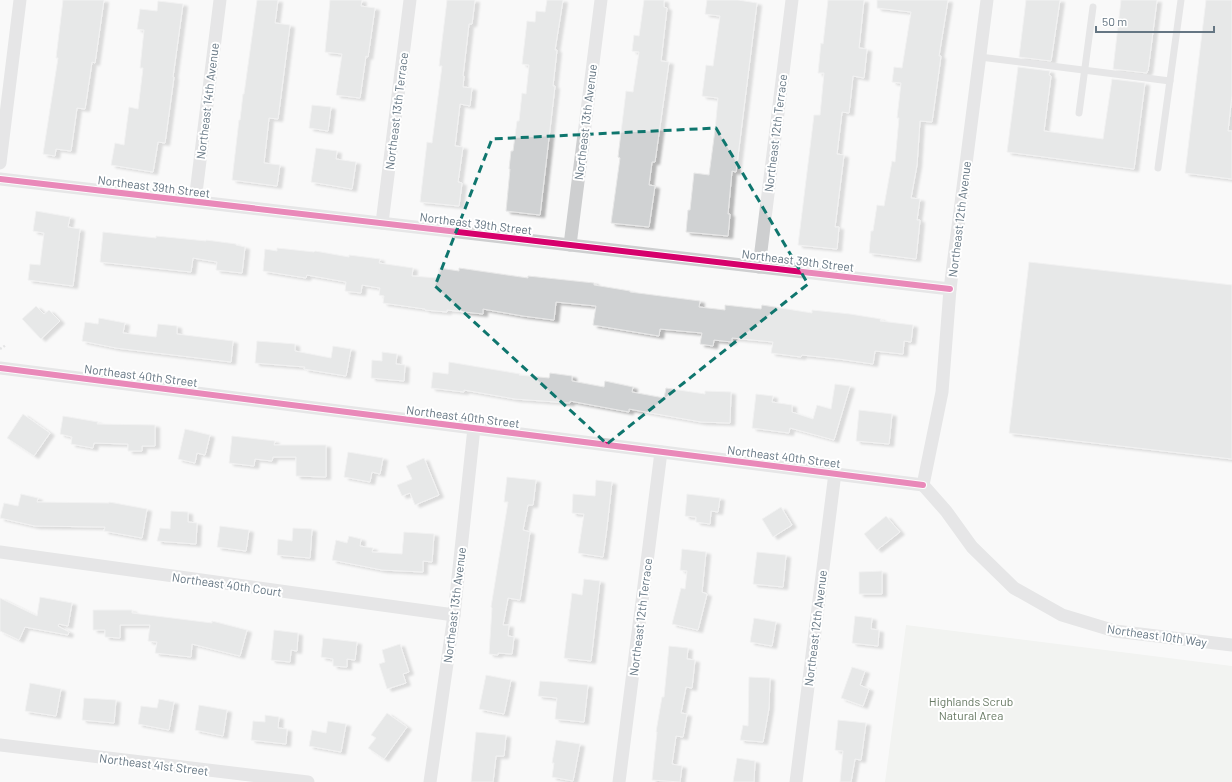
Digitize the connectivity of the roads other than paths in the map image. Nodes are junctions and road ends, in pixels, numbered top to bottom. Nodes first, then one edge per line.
1 (20, 0) edge
2 (220, 0) edge
3 (410, 0) edge
4 (601, 0) edge
5 (792, 0) edge
6 (987, 0) edge
7 (1180, 0) edge
8 (1093, 7) dead end
9 (980, 57) junction
10 (1084, 70) junction
11 (1170, 81) junction
12 (1079, 113) dead end
13 (0, 163) edge
14 (1158, 168) dead end
15 (0, 179) edge
16 (195, 201) junction
17 (382, 223) junction
18 (570, 245) junction
19 (759, 267) junction
20 (950, 290) junction
21 (0, 368) edge
22 (474, 428) junction
23 (661, 452) junction
24 (835, 474) junction
25 (922, 484) junction
26 (0, 552) edge
27 (454, 615) junction
28 (1232, 645) edge
29 (0, 745) edge
30 (308, 782) edge
31 (430, 782) edge
32 (619, 782) edge
33 (796, 782) edge

1 - 13 street
2 - 16 street, Northeast 14th Avenue
3 - 17 street, Northeast 13th Terrace
4 - 18 street, Northeast 13th Avenue
5 - 19 street, Northeast 12th Terrace
6 - 9 street, Northeast 12th Avenue
7 - 11 lane
8 - 10 lane
9 - 10 lane
9 - 20 street, Northeast 12th Avenue
10 - 11 lane
10 - 12 lane
11 - 14 lane
15 - 16 street, Northeast 39th Street
16 - 17 street, Northeast 39th Street
17 - 18 street, Northeast 39th Street
18 - 19 street, Northeast 39th Street
19 - 20 street, Northeast 39th Street
20 - 25 street, Northeast 12th Avenue
21 - 22 street, Northeast 40th Street
22 - 23 street, Northeast 40th Street
22 - 27 street, Northeast 13th Avenue
23 - 24 street, Northeast 40th Street
23 - 32 street, Northeast 12th Terrace
24 - 25 street, Northeast 40th Street
24 - 33 street, Northeast 12th Avenue
25 - 28 street, Northeast 10th Way
26 - 27 street, Northeast 40th Court
27 - 31 street, Northeast 13th Avenue
29 - 30 street, Northeast 41st Street

